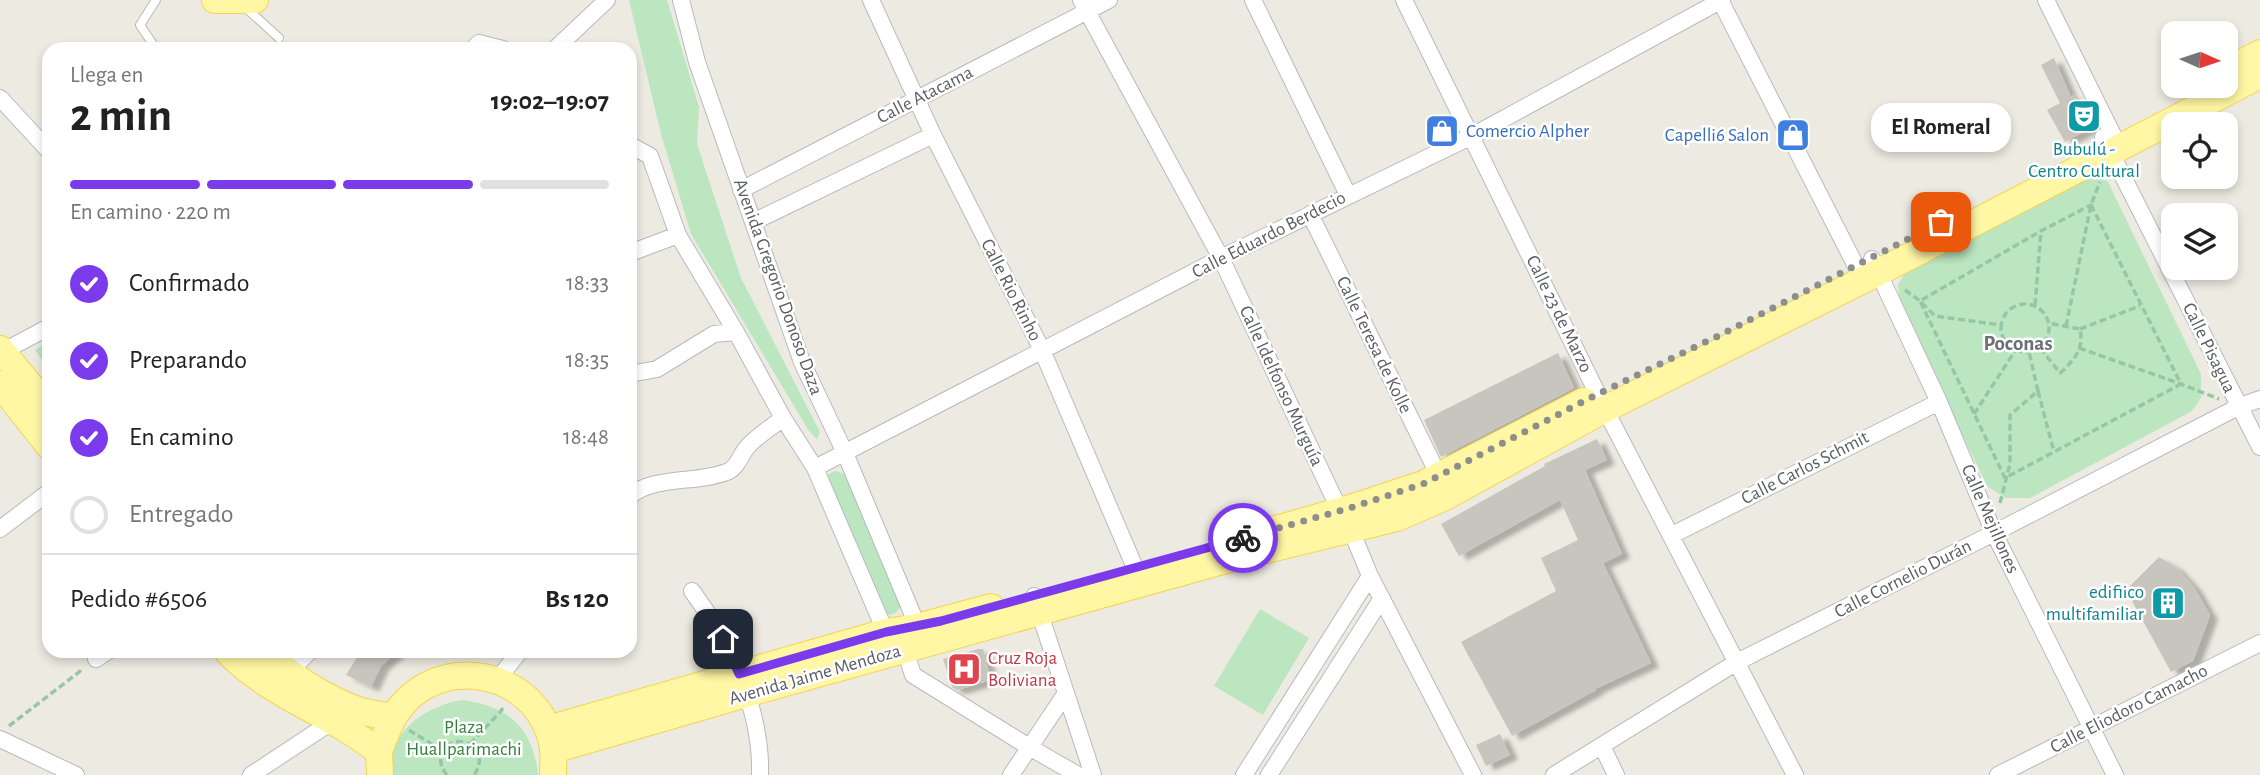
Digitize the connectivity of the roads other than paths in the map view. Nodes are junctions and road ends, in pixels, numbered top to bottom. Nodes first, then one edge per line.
1 (156, 0) edge
2 (236, 0) edge
3 (681, 0) edge
4 (871, 0) edge
5 (1109, 0) edge
6 (1253, 0) edge
7 (1404, 0) edge
8 (1721, 0) edge
9 (2046, 0) edge
10 (605, 1) edge
11 (1084, 6) edge
12 (279, 38) dead end
13 (151, 42) edge
14 (562, 42) edge
15 (2260, 53) edge
16 (2238, 65) edge
17 (2260, 75) edge
18 (0, 98) edge
19 (2180, 98) edge
20 (917, 99) junction
21 (933, 135) junction
22 (1472, 136) junction
23 (2111, 142) junction
24 (42, 143) edge
25 (637, 149) edge
26 (741, 190) junction
27 (1348, 195) junction
28 (1310, 214) junction
29 (752, 222) junction
30 (678, 235) junction
31 (637, 250) edge
32 (1221, 258) junction
33 (1867, 270) junction
34 (42, 330) edge
35 (736, 332) junction
36 (1, 351) edge
37 (1042, 351) junction
38 (637, 373) edge
39 (0, 384) edge
40 (2260, 398) edge
41 (42, 400) edge
42 (1939, 401) junction
43 (1602, 402) junction
44 (2238, 407) junction
45 (783, 418) junction
46 (42, 437) edge
47 (2260, 447) edge
48 (845, 453) junction
49 (814, 468) junction
50 (1438, 476) junction
51 (637, 490) edge
52 (42, 497) edge
53 (1346, 521) junction
54 (0, 529) edge
55 (1994, 533) junction
56 (1672, 535) junction
57 (1139, 576) junction
58 (1370, 576) junction
59 (692, 591) dead end
60 (1382, 598) junction
61 (1037, 604) junction
62 (906, 641) junction
63 (2260, 643) edge
64 (234, 658) edge
65 (266, 658) edge
66 (303, 658) edge
67 (514, 658) edge
68 (1737, 662) junction
69 (280, 680) junction
70 (497, 680) junction
71 (742, 684) junction
72 (1066, 693) junction
73 (392, 719) junction
74 (333, 721) junction
75 (2090, 728) junction
76 (0, 739) edge
77 (1602, 746) junction
78 (1029, 747) junction
79 (551, 751) edge
80 (380, 764) edge
81 (76, 775) edge
82 (251, 775) edge
83 (760, 775) edge
84 (1011, 775) edge
85 (1079, 775) edge
86 (1093, 775) edge
87 (1244, 775) edge
88 (1269, 775) edge
89 (1474, 775) edge
90 (1554, 775) edge
91 (1616, 775) edge
92 (1795, 775) edge
93 (1998, 775) edge
94 (2115, 775) edge

1 - 13 lane
2 - 12 lane
3 - 26 street, Avenida Gregorio Donoso Daza
4 - 20 street, Calle Rio Rinho
5 - 11 street, Calle Atacama
6 - 27 street
7 - 22 street, Calle 23 de Marzo
8 - 22 street, Calle Eduardo Berdecio
8 - 33 street, Calle Mejillones
9 - 23 street, Calle Pisagua
10 - 14 street
11 - 20 street, Calle Atacama
11 - 32 street, Calle Idelfonso Murguía
15 - 16 main road
17 - 23 main road, Avenida Jaime Mendoza
18 - 24 street
19 - 23 main road, Avenida Jaime Mendoza
20 - 21 street, Calle Rio Rinho
20 - 26 street, Calle Atacama
21 - 29 street, Calle Atacama
21 - 37 street, Calle Rio Rinho
22 - 27 street, Calle Eduardo Berdecio
22 - 43 street, Calle 23 de Marzo
23 - 33 main road, Avenida Jaime Mendoza
23 - 44 street, Calle Pisagua
25 - 30 street
26 - 29 street, Avenida Gregorio Donoso Daza
27 - 28 street, Calle Eduardo Berdecio
28 - 32 street, Calle Eduardo Berdecio
28 - 50 street, Calle Teresa de Kolle
29 - 48 street, Avenida Gregorio Donoso Daza
30 - 31 street
30 - 35 street
32 - 37 street, Calle Eduardo Berdecio
32 - 53 street, Calle Idelfonso Murguía
33 - 42 street, Calle Mejillones
33 - 43 main road, Avenida Jaime Mendoza
34 - 36 street
35 - 38 street
35 - 45 street
36 - 41 main road
37 - 48 street, Calle Eduardo Berdecio
37 - 57 street, Calle Rio Rinho
39 - 46 main road
40 - 44 street, Calle Cornelio Durán
42 - 55 street, Calle Mejillones
42 - 56 street, Calle Carlos Schmit
43 - 50 main road, Avenida Jaime Mendoza
43 - 53 main road, Avenida Jaime Mendoza
43 - 56 street, Calle 23 de Marzo
44 - 47 street, Calle Pisagua
44 - 55 street, Calle Cornelio Durán
45 - 49 street
45 - 51 street
48 - 49 street, Calle Eduardo Berdecio
48 - 62 street, Avenida Gregorio Donoso Daza
49 - 62 street
50 - 53 main road, Avenida Jaime Mendoza
52 - 54 street
53 - 57 main road, Avenida Jaime Mendoza
53 - 58 street, Calle Idelfonso Murguía
55 - 68 street, Calle Cornelio Durán
55 - 75 street, Calle Mejillones
56 - 68 street, Calle 23 de Marzo
57 - 61 main road, Avenida Jaime Mendoza
58 - 60 street, Calle Idelfonso Murguía
58 - 87 street
59 - 71 street
60 - 88 street
60 - 89 street, Calle Idelfonso Murguía
61 - 62 main road, Avenida Jaime Mendoza
61 - 72 street
62 - 71 main road, Avenida Jaime Mendoza
62 - 78 street
63 - 75 street, Calle Eliodoro Camacho
64 - 69 main road
65 - 69 main road
66 - 69 street
67 - 70 street
68 - 77 street, Calle Cornelio Durán
68 - 92 street, Calle 23 de Marzo
69 - 73 main road
69 - 74 main road
70 - 73 main road
70 - 79 main road
71 - 79 main road, Avenida Jaime Mendoza
71 - 83 street
72 - 78 street
72 - 86 street
73 - 80 main road
74 - 80 main road
74 - 82 street
75 - 93 street, Calle Eliodoro Camacho
75 - 94 street, Calle Mejillones
76 - 81 street
77 - 90 street, Calle Cornelio Durán
77 - 91 street
78 - 84 street
78 - 85 street

